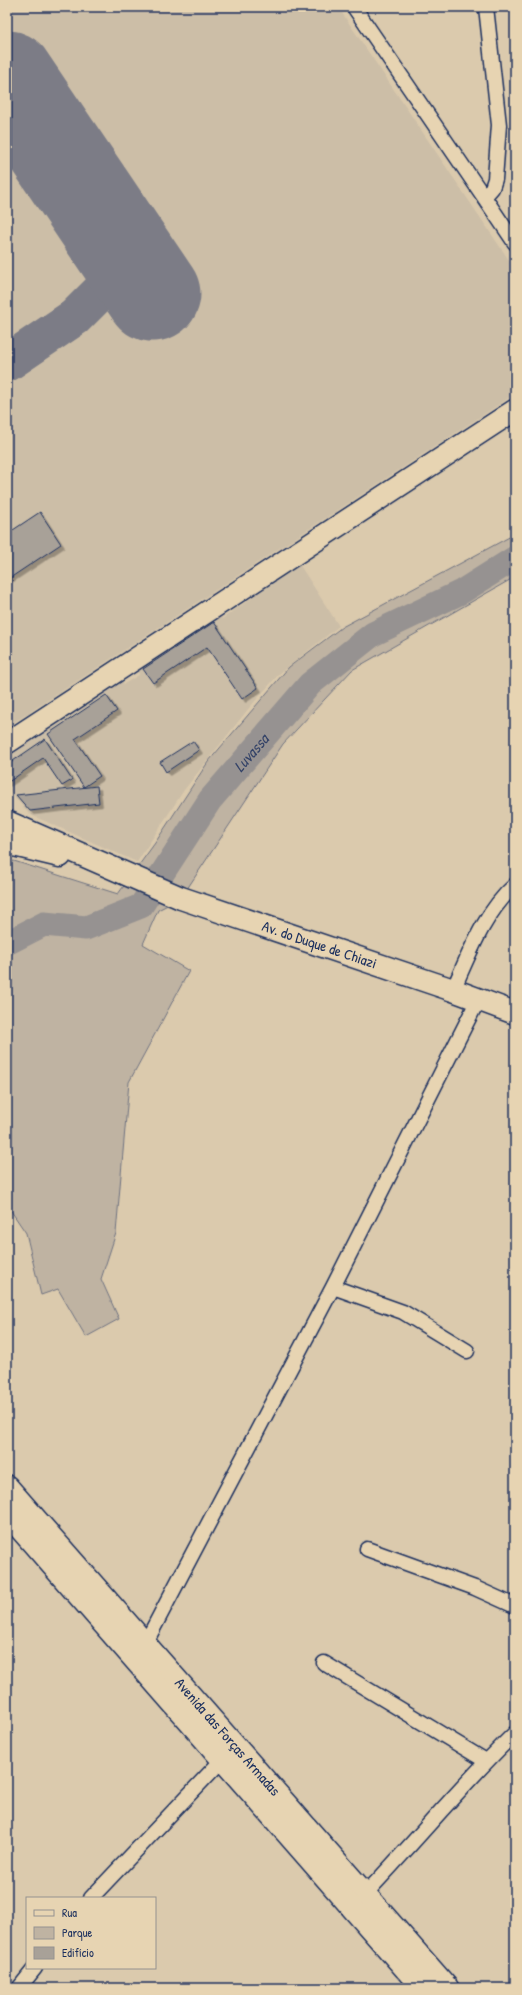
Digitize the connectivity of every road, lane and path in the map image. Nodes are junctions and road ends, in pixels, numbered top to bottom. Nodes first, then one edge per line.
1 (354, 7) edge
2 (486, 7) edge
3 (484, 197) junction
4 (515, 243) edge
5 (515, 410) edge
6 (7, 743) edge
7 (7, 822) edge
8 (7, 846) edge
9 (124, 874) junction
10 (515, 885) edge
11 (453, 990) junction
12 (478, 1000) junction
13 (515, 1013) edge
14 (333, 1287) junction
15 (467, 1351) dead end
16 (7, 1486) edge
17 (7, 1514) edge
18 (367, 1549) dead end
19 (515, 1606) edge
20 (145, 1644) junction
21 (324, 1662) dead end
22 (515, 1733) edge
23 (222, 1760) junction
24 (486, 1761) junction
25 (365, 1894) junction
26 (92, 1897) edge
27 (34, 1969) edge
28 (19, 1988) edge
29 (422, 1988) edge
30 (448, 1988) edge

1 - 3 street
2 - 3 street
3 - 4 street
5 - 6 main road
7 - 9 main road, Av. do Duque de Chiazi
8 - 9 main road, Av. do Duque de Chiazi
9 - 11 main road, Av. do Duque de Chiazi
10 - 11 street
11 - 12 main road, Av. do Duque de Chiazi
12 - 13 main road, Av. do Duque de Chiazi
12 - 14 street
14 - 15 street
14 - 20 street
16 - 20 main road, Avenida das Forças Armadas
17 - 23 main road, Avenida das Forças Armadas
18 - 19 street
20 - 25 main road, Avenida das Forças Armadas
21 - 24 street
22 - 24 street
23 - 26 street
23 - 29 main road, Avenida das Forças Armadas
24 - 25 street
25 - 30 main road, Avenida das Forças Armadas
27 - 28 street

